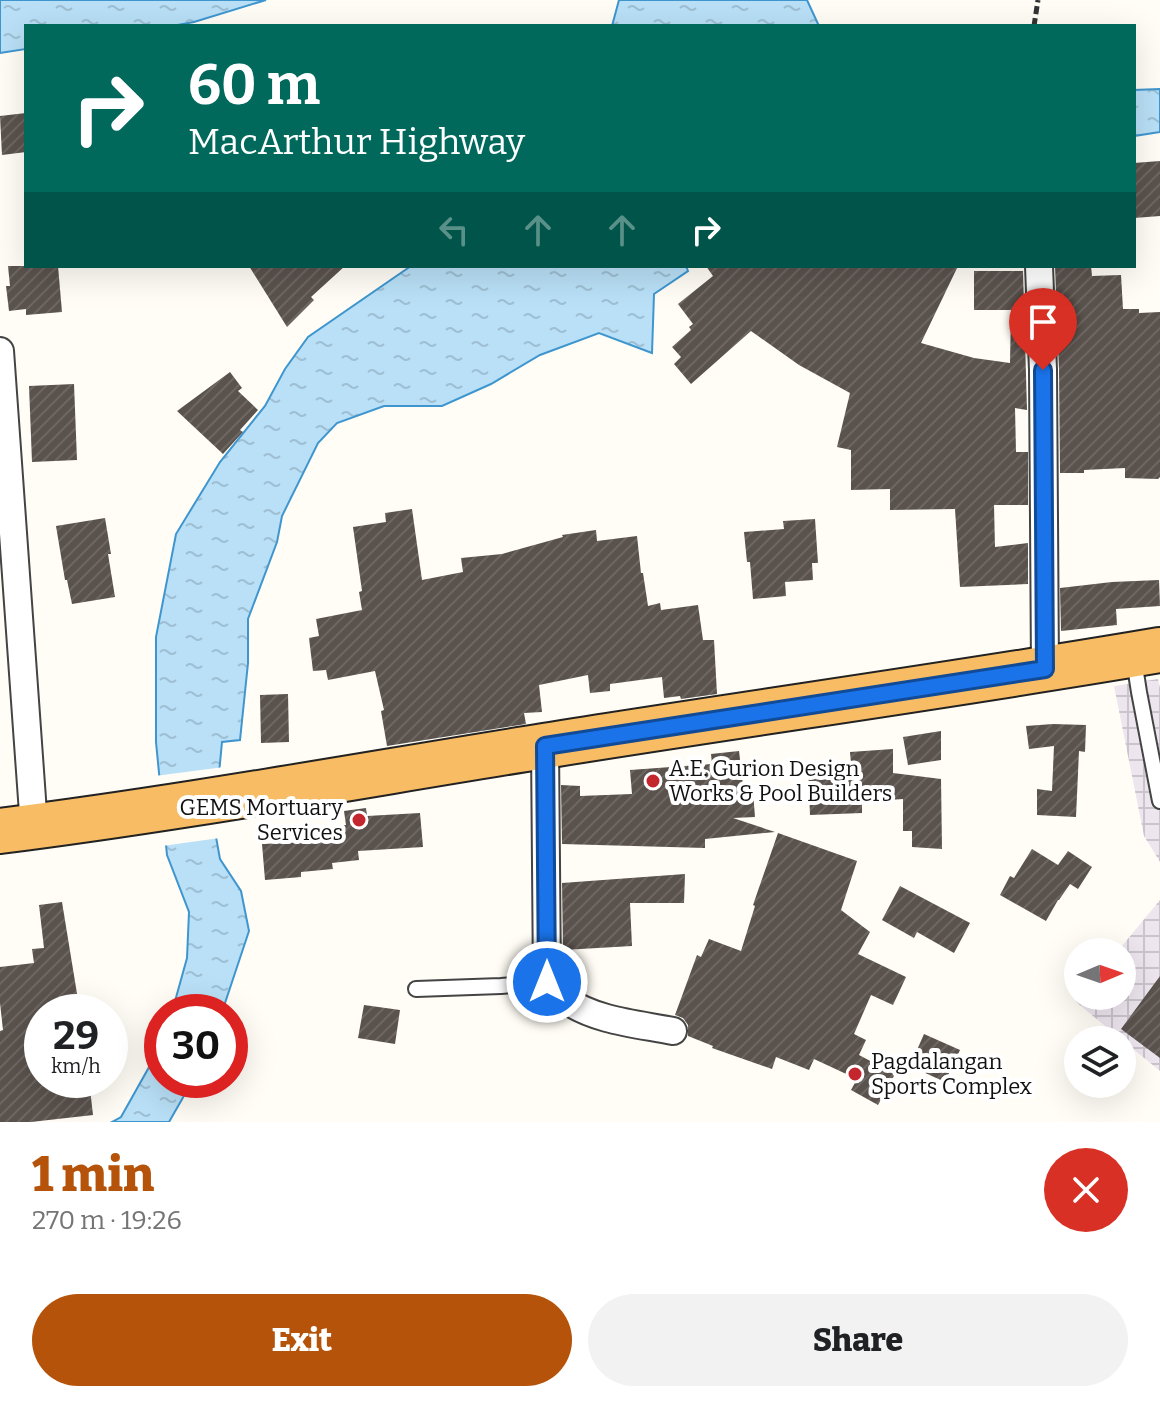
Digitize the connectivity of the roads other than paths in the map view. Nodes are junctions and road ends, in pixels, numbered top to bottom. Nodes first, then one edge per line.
1 (1039, 268) edge
2 (0, 351) edge
3 (1147, 652) edge
4 (1045, 669) junction
5 (545, 746) junction
6 (1160, 801) edge
7 (29, 827) edge
8 (547, 982) junction
9 (416, 989) dead end
10 (673, 1031) dead end

1 - 4 street
2 - 7 street
3 - 4 highway
3 - 6 lane
4 - 5 highway
5 - 7 highway
5 - 8 street
8 - 9 lane
8 - 10 street

